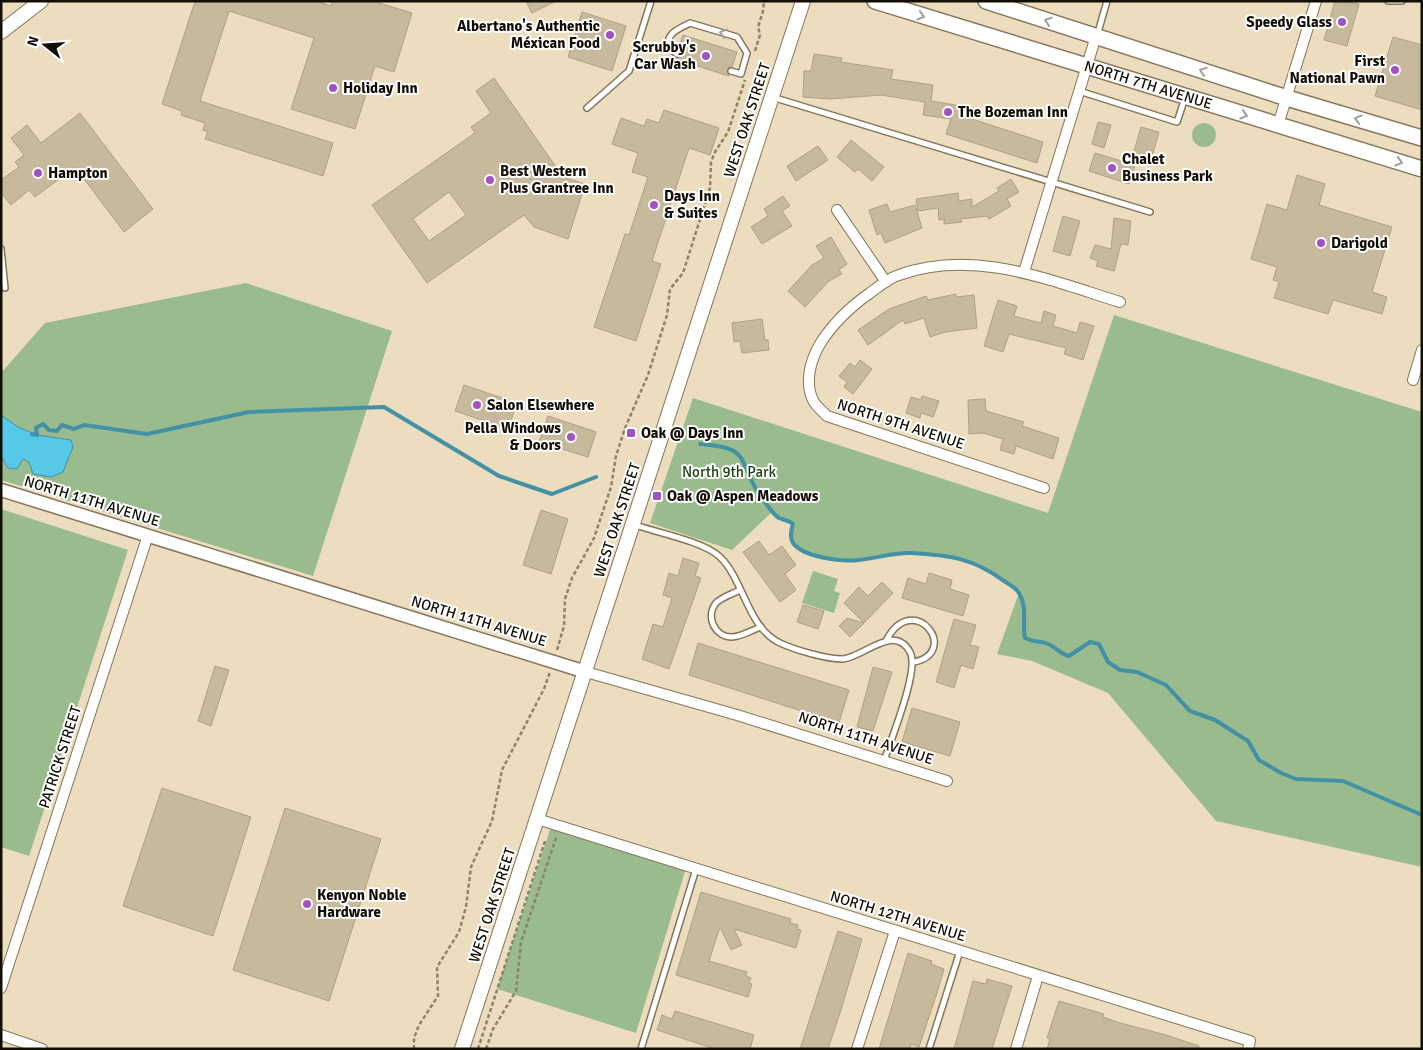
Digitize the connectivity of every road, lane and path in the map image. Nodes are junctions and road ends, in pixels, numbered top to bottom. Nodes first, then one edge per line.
1 (41, 1) edge
2 (651, 1) edge
3 (803, 1) edge
4 (875, 1) edge
5 (986, 1) edge
6 (1107, 1) edge
7 (1316, 1) edge
8 (1388, 1) edge
9 (1402, 1) edge
10 (1, 32) edge
11 (1096, 36) junction
12 (676, 54) dead end
13 (1087, 67) junction
14 (731, 71) dead end
15 (1079, 91) junction
16 (772, 97) junction
17 (1186, 97) junction
18 (1287, 98) junction
19 (588, 108) dead end
20 (736, 110) dead end
21 (1278, 125) junction
22 (1422, 138) edge
23 (1422, 169) edge
24 (1052, 181) junction
25 (837, 210) dead end
26 (1150, 212) dead end
27 (1, 249) edge
28 (1024, 272) junction
29 (886, 282) junction
30 (4, 288) dead end
31 (1120, 302) dead end
32 (1422, 350) edge
33 (1412, 380) dead end
34 (1044, 488) dead end
35 (1, 490) edge
36 (632, 524) junction
37 (148, 536) junction
38 (740, 590) junction
39 (761, 627) junction
40 (886, 640) junction
41 (553, 661) junction
42 (914, 662) junction
43 (586, 672) junction
44 (884, 761) junction
45 (947, 781) dead end
46 (549, 823) junction
47 (696, 869) junction
48 (895, 931) junction
49 (960, 951) junction
50 (1038, 976) junction
51 (1, 988) edge
52 (1, 1035) edge
53 (1249, 1045) edge
54 (42, 1049) edge
55 (414, 1049) edge
56 (462, 1049) edge
57 (478, 1049) edge
58 (486, 1049) edge
59 (641, 1049) edge
60 (857, 1049) edge
61 (929, 1049) edge
62 (1016, 1049) edge

1 - 10 main road
2 - 19 lane
3 - 16 main road, WEST OAK STREET
4 -> 13 main road, NORTH 7TH AVENUE
11 -> 5 main road, NORTH 7TH AVENUE
6 - 11 lane
7 - 18 street
8 - 9 lane
11 - 13 street
18 -> 11 main road, NORTH 7TH AVENUE
14 -> 12 lane
13 - 15 street
13 - 17 main road, NORTH 7TH AVENUE
15 - 17 lane
15 - 24 street
16 - 24 lane
16 - 36 main road, WEST OAK STREET
17 -> 21 main road, NORTH 7TH AVENUE
18 - 21 street
22 -> 18 main road, NORTH 7TH AVENUE
20 - 41 path
21 -> 23 main road, NORTH 7TH AVENUE
24 - 26 lane
24 - 28 street
25 - 29 street
27 - 30 lane
28 - 29 street, NORTH 9TH AVENUE
28 - 31 street, NORTH 9TH AVENUE
29 - 34 street, NORTH 9TH AVENUE
32 - 33 street
35 - 37 street, NORTH 11TH AVENUE
36 - 38 lane
36 - 43 main road, WEST OAK STREET
37 - 41 street, NORTH 11TH AVENUE
37 - 51 street, PATRICK STREET
38 - 39 lane
38 - 39 lane
39 - 40 lane
40 - 42 lane
40 - 42 lane
41 - 43 street, NORTH 11TH AVENUE
41 - 55 path
42 - 44 lane
43 - 44 street, NORTH 11TH AVENUE
43 - 46 main road, WEST OAK STREET
44 - 45 street, NORTH 11TH AVENUE
46 - 47 street, NORTH 12TH AVENUE
46 - 56 main road, WEST OAK STREET
46 - 57 path
46 - 58 path
47 - 48 street, NORTH 12TH AVENUE
47 - 59 lane
48 - 49 street, NORTH 12TH AVENUE
48 - 60 street
49 - 50 street, NORTH 12TH AVENUE
49 - 61 lane
50 - 53 street, NORTH 12TH AVENUE
50 - 62 street
52 - 54 street

